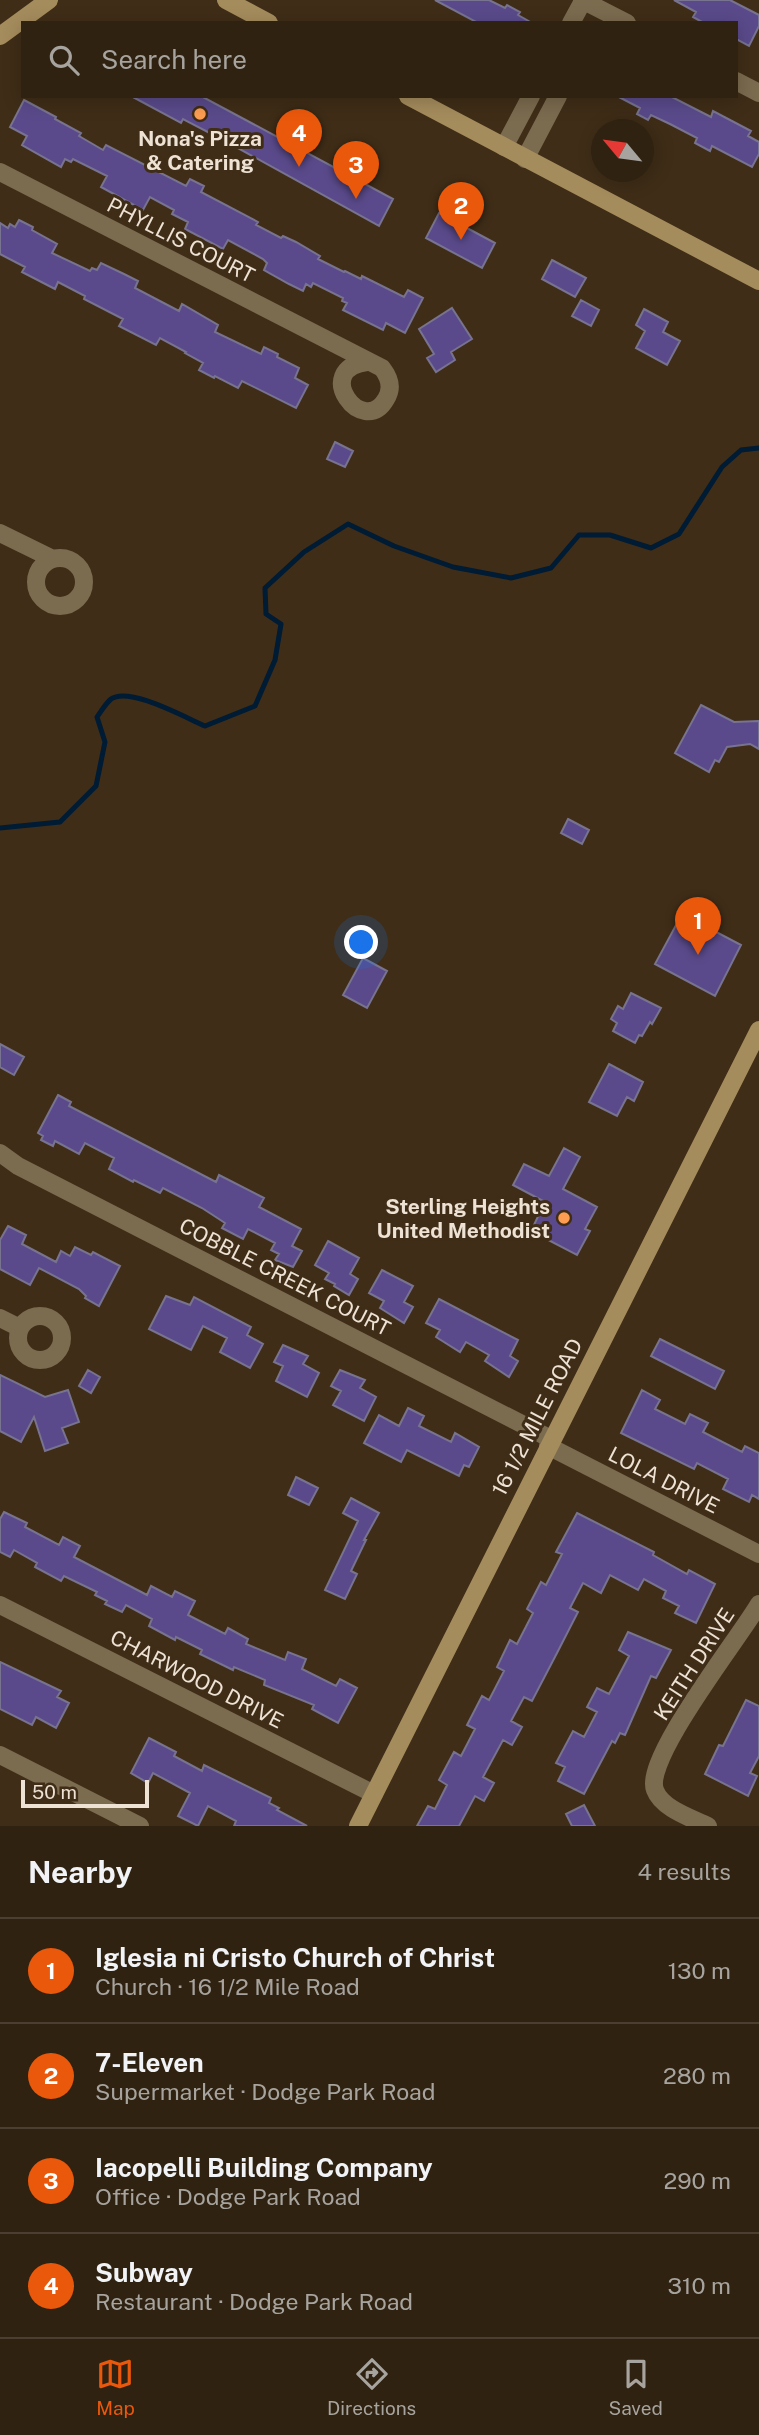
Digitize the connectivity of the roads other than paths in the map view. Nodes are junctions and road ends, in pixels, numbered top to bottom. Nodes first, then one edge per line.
1 (49, 0) edge
2 (226, 0) edge
3 (583, 0) edge
4 (601, 17) edge
5 (265, 21) edge
6 (572, 21) edge
7 (0, 36) edge
8 (738, 82) edge
9 (759, 93) edge
10 (412, 98) edge
11 (530, 98) edge
12 (557, 98) edge
13 (504, 147) junction
14 (525, 159) junction
15 (0, 172) edge
16 (759, 281) edge
17 (341, 348) junction
18 (367, 362) junction
19 (346, 372) junction
20 (0, 533) edge
21 (32, 550) junction
22 (53, 559) junction
23 (37, 576) junction
24 (759, 1030) edge
25 (0, 1153) edge
26 (0, 1318) edge
27 (20, 1328) dead end
28 (550, 1443) junction
29 (759, 1554) edge
30 (759, 1604) edge
31 (0, 1605) edge
32 (0, 1755) edge
33 (374, 1794) junction
34 (140, 1826) edge
35 (358, 1826) edge
36 (708, 1826) edge

1 - 7 street
2 - 5 street
3 - 4 street
3 - 6 street
8 - 9 street
10 - 13 street
11 - 13 street
12 - 14 street
13 - 14 street
14 - 16 street
15 - 17 street, PHYLLIS COURT
17 - 18 street, PHYLLIS COURT
17 - 19 street, PHYLLIS COURT
18 - 19 street
18 - 19 street, PHYLLIS COURT
20 - 21 street
21 - 22 street
21 - 23 street
22 - 23 street
22 - 23 street
24 - 28 street, 16 1/2 MILE ROAD
25 - 28 street, COBBLE CREEK COURT
26 - 27 street
28 - 29 street, LOLA DRIVE
28 - 33 street, 16 1/2 MILE ROAD
30 - 36 street, KEITH DRIVE
31 - 33 street, CHARWOOD DRIVE
32 - 34 street
33 - 35 street, 16 1/2 MILE ROAD

